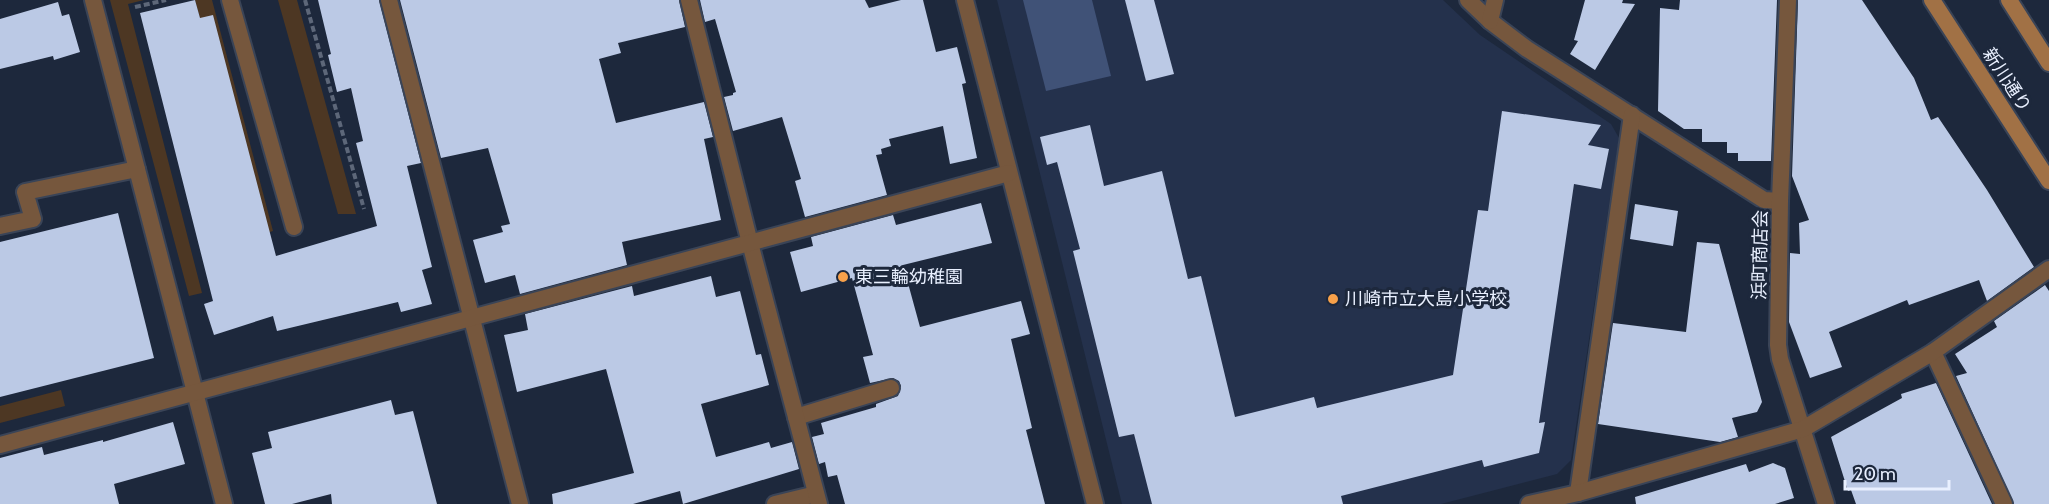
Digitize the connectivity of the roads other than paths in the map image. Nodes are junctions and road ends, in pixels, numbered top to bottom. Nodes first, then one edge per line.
1 (93, 0) edge
2 (230, 0) edge
3 (389, 0) edge
4 (689, 0) edge
5 (965, 0) edge
6 (1468, 0) edge
7 (1495, 0) edge
8 (1788, 0) edge
9 (1932, 0) edge
10 (2009, 0) edge
11 (1490, 21) junction
12 (2049, 63) edge
13 (1632, 115) junction
14 (137, 169) junction
15 (1009, 173) junction
16 (2049, 181) edge
17 (1780, 201) junction
18 (0, 226) edge
19 (294, 227) dead end
20 (750, 243) junction
21 (2049, 269) edge
22 (472, 318) junction
23 (1933, 352) junction
24 (891, 388) dead end
25 (196, 392) junction
26 (796, 417) junction
27 (1803, 429) junction
28 (0, 445) edge
29 (1578, 493) junction
30 (817, 499) edge
31 (225, 504) edge
32 (520, 504) edge
33 (775, 504) edge
34 (1095, 504) edge
35 (1528, 504) edge
36 (1826, 504) edge
37 (2004, 504) edge

1 - 14 street
2 - 19 street
3 - 22 street
4 - 20 street
5 - 15 street
6 - 11 street
7 - 11 street
8 - 17 street, 浜町商店会
9 - 16 main road, 新川通り
10 - 12 main road
11 - 13 street
13 - 17 street
13 - 29 street
14 - 18 street
14 - 25 street
15 - 20 street
15 - 34 street
17 - 27 street, 浜町商店会
20 - 22 street
20 - 26 street
21 - 23 street
22 - 25 street
22 - 32 street
23 - 27 street
23 - 37 street
24 - 26 street
25 - 28 street
25 - 31 street
26 - 30 street
27 - 29 street
27 - 36 street, 浜町商店会
29 - 35 street
30 - 33 street

